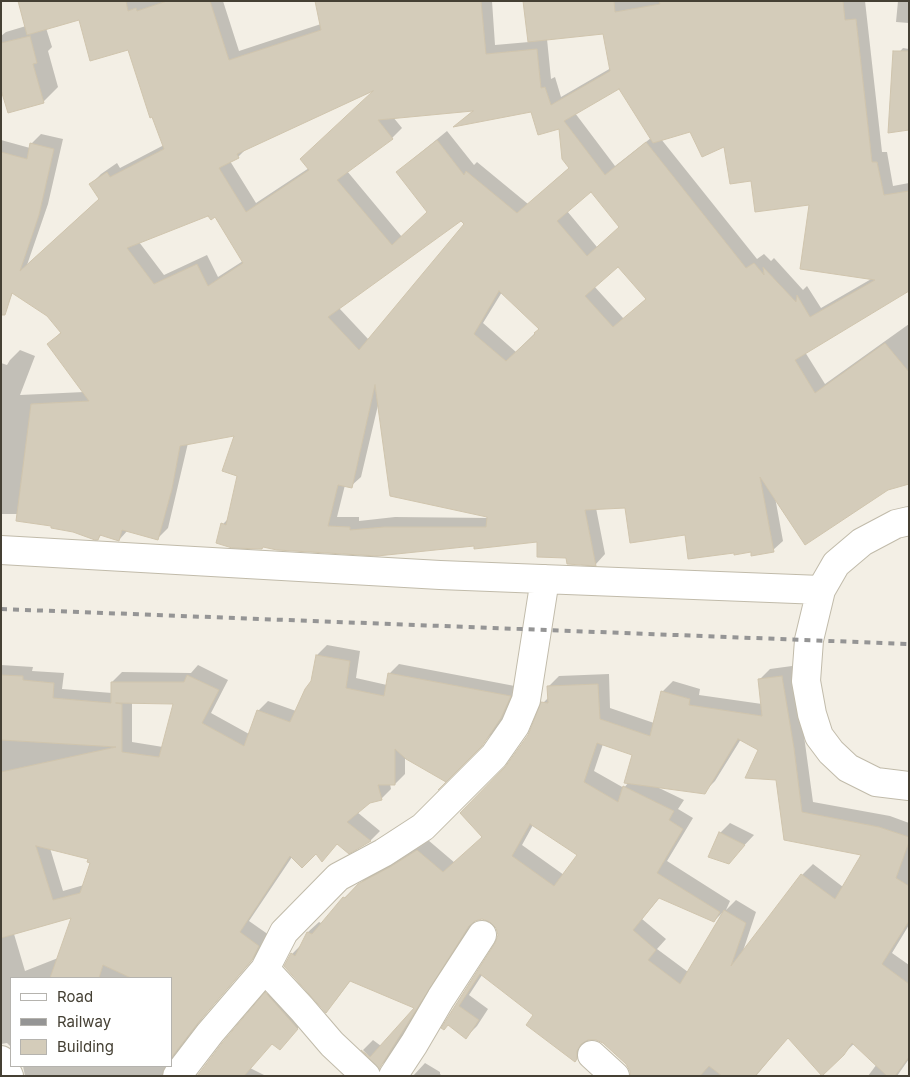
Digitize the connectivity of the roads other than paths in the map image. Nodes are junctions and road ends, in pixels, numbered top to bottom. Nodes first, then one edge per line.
1 (909, 521) edge
2 (1, 550) edge
3 (545, 579) junction
4 (820, 590) junction
5 (909, 786) edge
6 (482, 935) dead end
7 (265, 969) junction
8 (592, 1055) dead end
9 (1, 1060) edge
10 (9, 1076) edge
11 (177, 1076) edge
12 (366, 1076) edge
13 (393, 1076) edge
14 (615, 1076) edge

1 - 4 street
2 - 3 street
3 - 4 street
3 - 7 street
4 - 5 street
6 - 13 street
7 - 11 street
7 - 12 street
8 - 14 street
9 - 10 street

